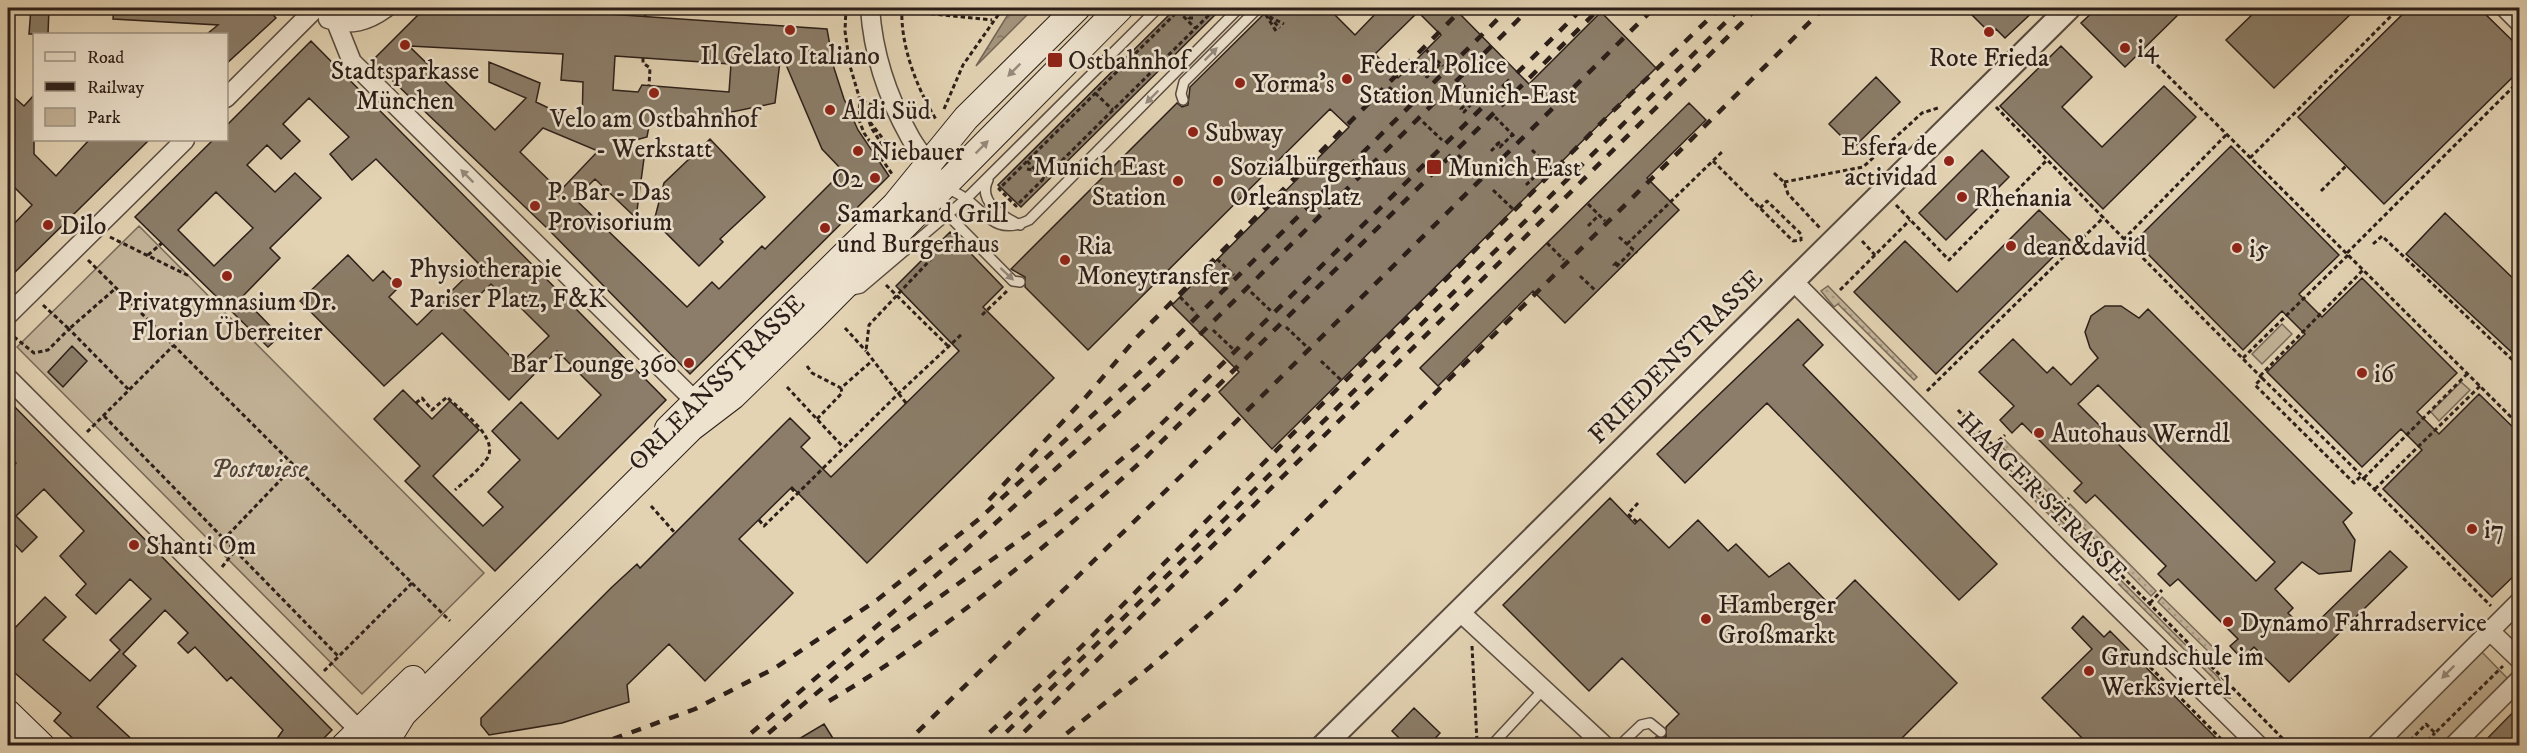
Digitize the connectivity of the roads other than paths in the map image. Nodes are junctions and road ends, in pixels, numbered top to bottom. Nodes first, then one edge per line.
1 (386, 8) edge
2 (865, 8) edge
3 (870, 8) edge
4 (1077, 8) edge
5 (1120, 8) edge
6 (1158, 8) edge
7 (1239, 8) edge
8 (2069, 8) edge
9 (2505, 8) edge
10 (313, 9) edge
11 (1263, 12) edge
12 (336, 22) junction
13 (2520, 22) edge
14 (228, 96) edge
15 (1184, 100) dead end
16 (184, 141) edge
17 (928, 163) junction
18 (990, 175) junction
19 (916, 188) junction
20 (967, 198) junction
21 (947, 213) junction
22 (1020, 225) junction
23 (1791, 280) junction
24 (1016, 284) road end
25 (837, 294) junction
26 (797, 302) junction
27 (8, 315) edge
28 (784, 330) dead end
29 (769, 344) dead end
30 (8, 378) edge
31 (702, 407) junction
32 (2520, 602) edge
33 (1459, 610) junction
34 (2490, 631) junction
35 (2517, 657) edge
36 (2520, 679) edge
37 (1543, 690) junction
38 (8, 714) edge
39 (1661, 732) dead end
40 (357, 741) edge
41 (1327, 744) edge
42 (42, 746) edge
43 (383, 746) edge
44 (1491, 746) edge
45 (1605, 746) edge
46 (1619, 746) edge
47 (2259, 746) edge
48 (2375, 746) edge
49 (2453, 746) edge

1 - 12 street
2 - 3 street
3 - 17 street
4 -> 17 main road, ORLEANSSTRASSE
19 -> 5 main road, ORLEANSSTRASSE
6 - 18 lane, ORLEANSSTRASSE
7 -> 22 lane
8 - 23 street, FRIEDENSTRASSE
9 - 13 street
10 - 12 street
10 - 14 street
15 -> 11 lane
31 -> 12 street
16 - 27 street
17 - 19 main road, ORLEANSSTRASSE
17 - 19 street
18 - 20 lane, ORLEANSSTRASSE
18 - 22 lane
19 - 20 lane
19 - 21 lane
19 - 25 main road, ORLEANSSTRASSE
19 - 26 main road, ORLEANSSTRASSE
20 - 21 lane, ORLEANSSTRASSE
20 - 22 lane
21 -> 24 lane
21 - 25 lane, ORLEANSSTRASSE
23 - 33 street, FRIEDENSTRASSE
23 - 47 street, HAAGER STRASSE
25 - 31 main road, ORLEANSSTRASSE
26 - 28 lane
26 - 31 main road, ORLEANSSTRASSE
29 - 31 lane
30 - 40 street
31 - 40 main road, ORLEANSSTRASSE
31 - 43 main road, ORLEANSSTRASSE
32 - 34 street
33 - 37 street
33 - 41 street, FRIEDENSTRASSE
34 - 35 street
34 -> 48 street
36 - 49 street
37 - 44 lane
37 - 45 street
38 - 42 main road
39 - 46 lane

